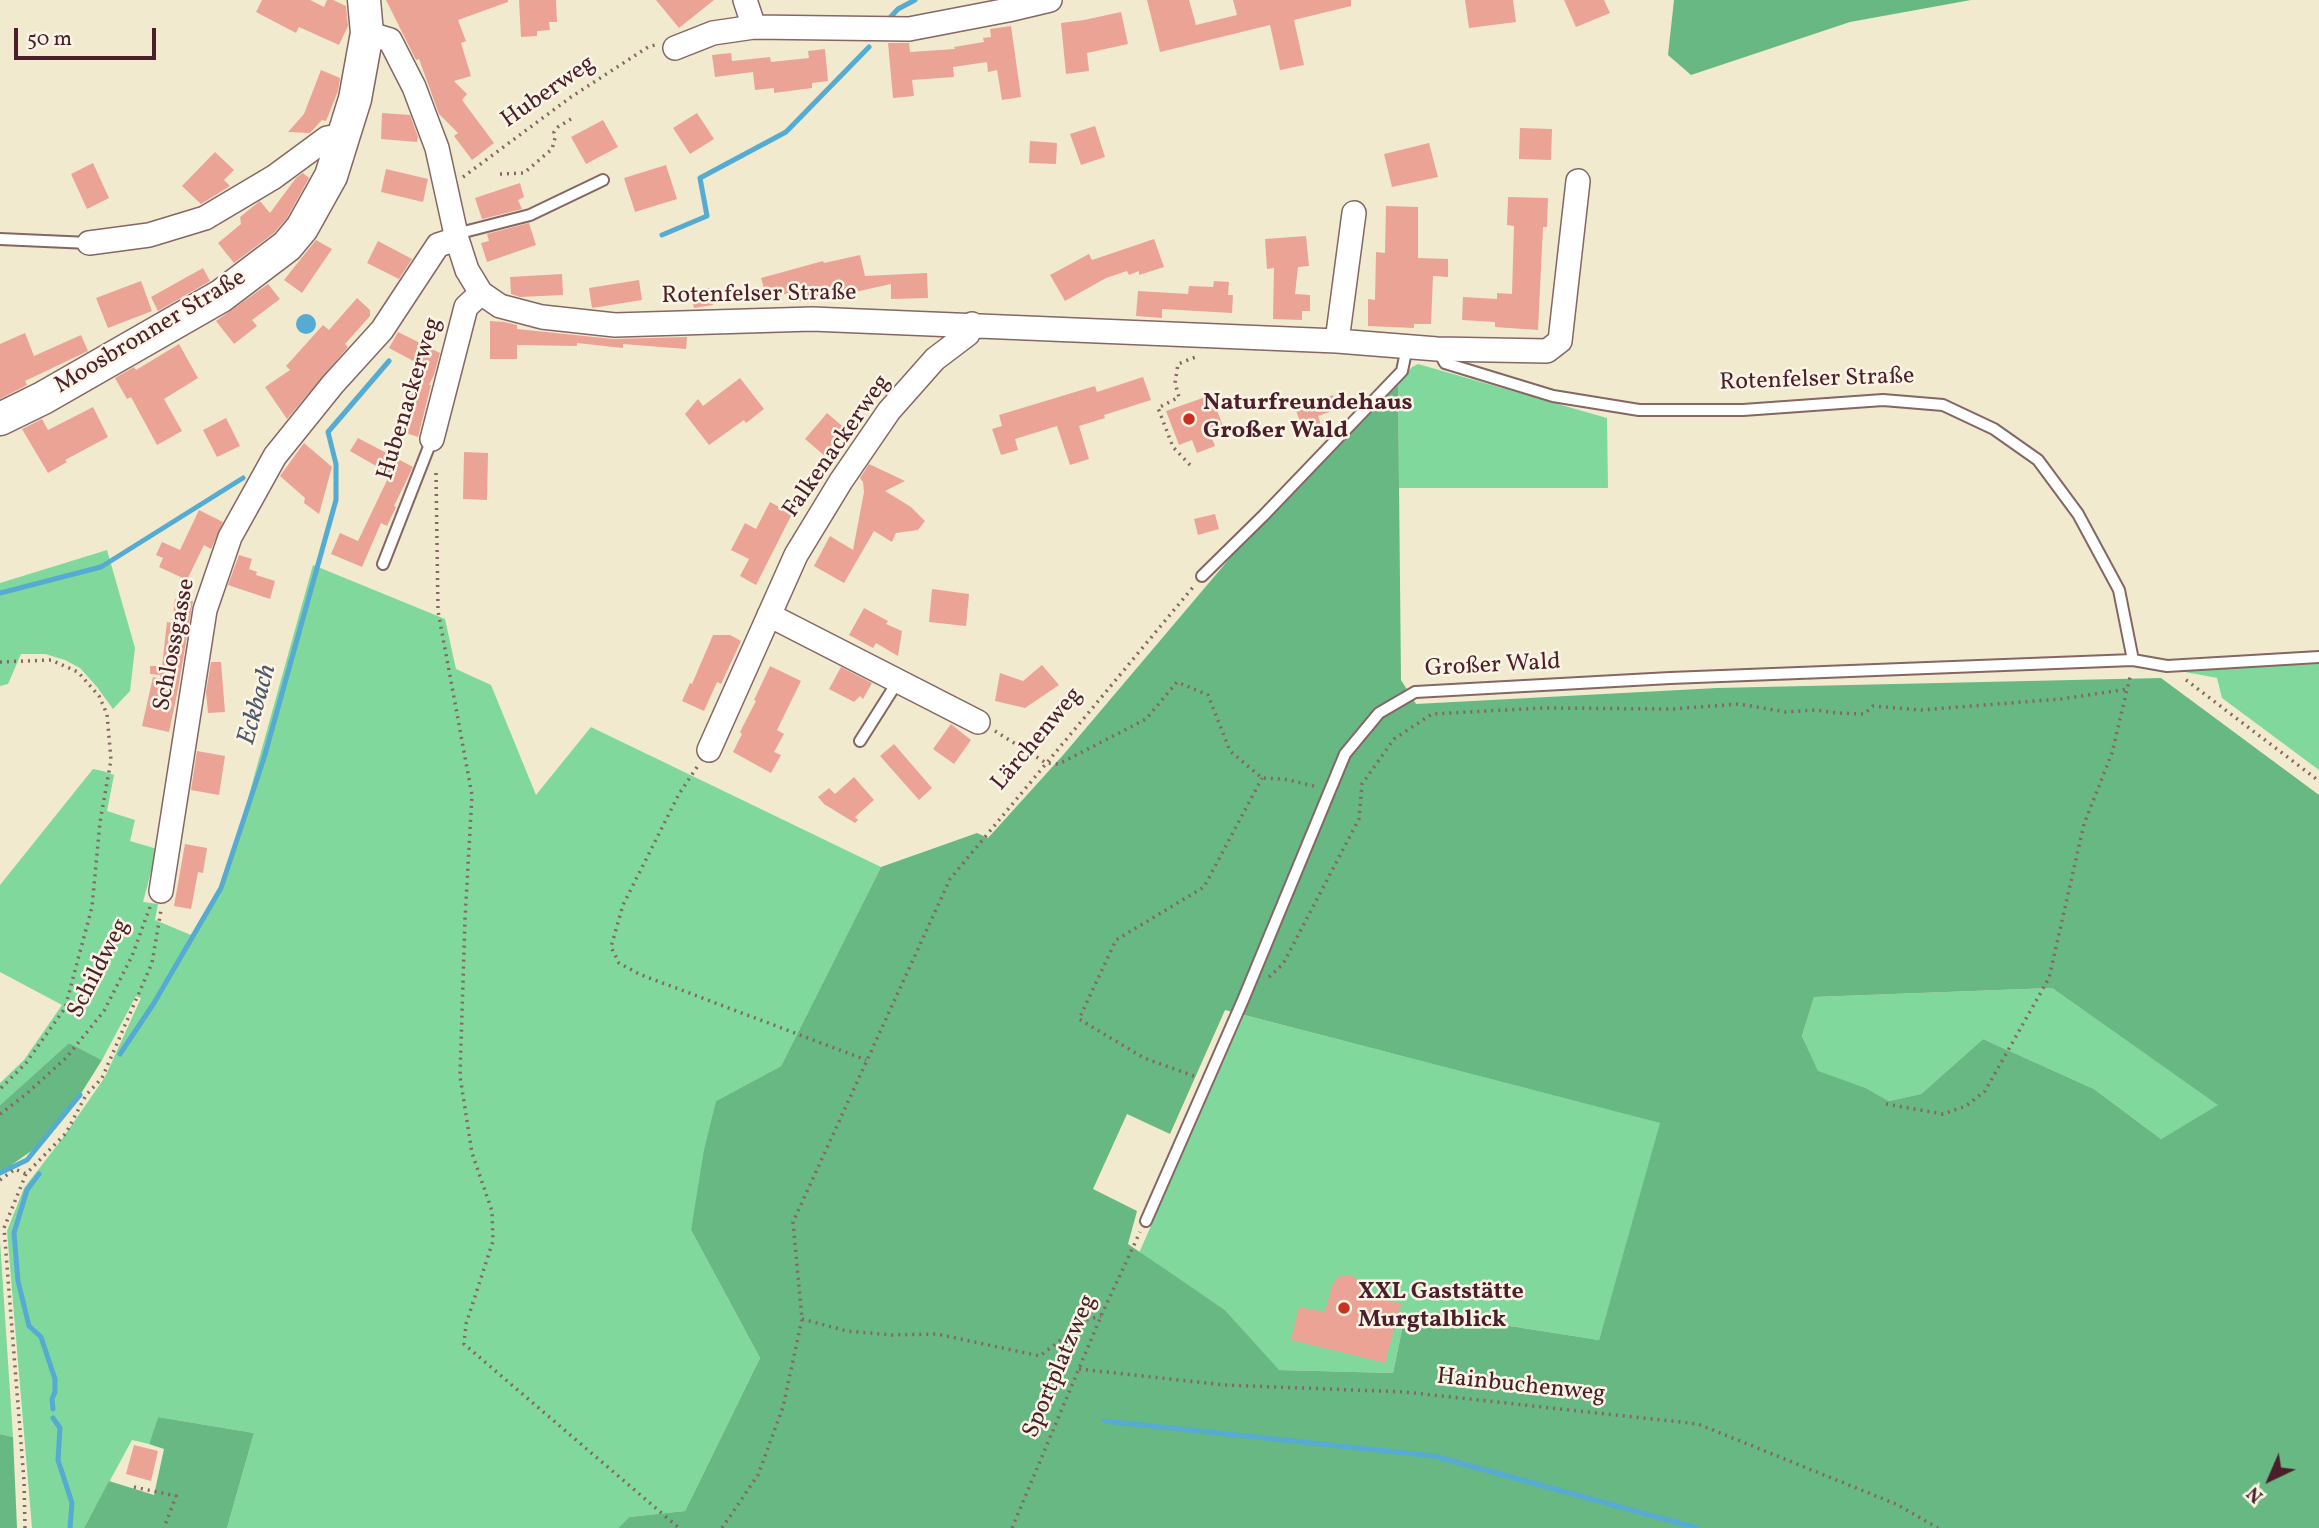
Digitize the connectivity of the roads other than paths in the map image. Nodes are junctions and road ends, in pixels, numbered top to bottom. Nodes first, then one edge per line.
1 (364, 0) edge
2 (744, 0) edge
3 (1050, 0) edge
4 (754, 27) junction
5 (367, 33) junction
6 (675, 48) road end
7 (344, 135) junction
8 (603, 180) dead end
9 (1578, 181) dead end
10 (1354, 213) dead end
11 (456, 237) junction
12 (0, 239) edge
13 (89, 243) joint
14 (481, 293) junction
15 (972, 324) junction
16 (1337, 341) junction
17 (1407, 347) junction
18 (1437, 349) junction
19 (0, 419) edge
20 (432, 439) joint
21 (383, 564) dead end
22 (1202, 576) road end
23 (769, 615) junction
24 (2319, 657) edge
25 (2133, 660) junction
26 (899, 680) junction
27 (978, 722) dead end
28 (860, 741) dead end
29 (709, 750) road end
30 (161, 891) road end
31 (1146, 1221) road end

1 - 5 main road, Moosbronner Straße
2 - 4 street
3 - 4 street
4 - 6 street
5 - 7 main road, Moosbronner Straße
5 - 11 street
7 - 13 street
7 - 19 main road, Moosbronner Straße
8 - 11 lane
9 - 18 street, Rotenfelser Straße
10 - 16 street
11 - 14 street
11 - 30 street, Schlossgasse
12 - 13 lane
14 - 15 street, Rotenfelser Straße
14 - 20 street, Hubenackerweg
15 - 16 street, Rotenfelser Straße
15 - 23 street, Falkenackerweg
16 - 17 street, Rotenfelser Straße
17 - 18 street, Rotenfelser Straße
17 - 22 lane
18 - 25 lane, Rotenfelser Straße
20 - 21 lane, Hubenackerweg
23 - 26 street
23 - 29 street, Falkenackerweg
24 - 25 lane
25 - 31 lane, Großer Wald
26 - 27 street
26 - 28 lane

